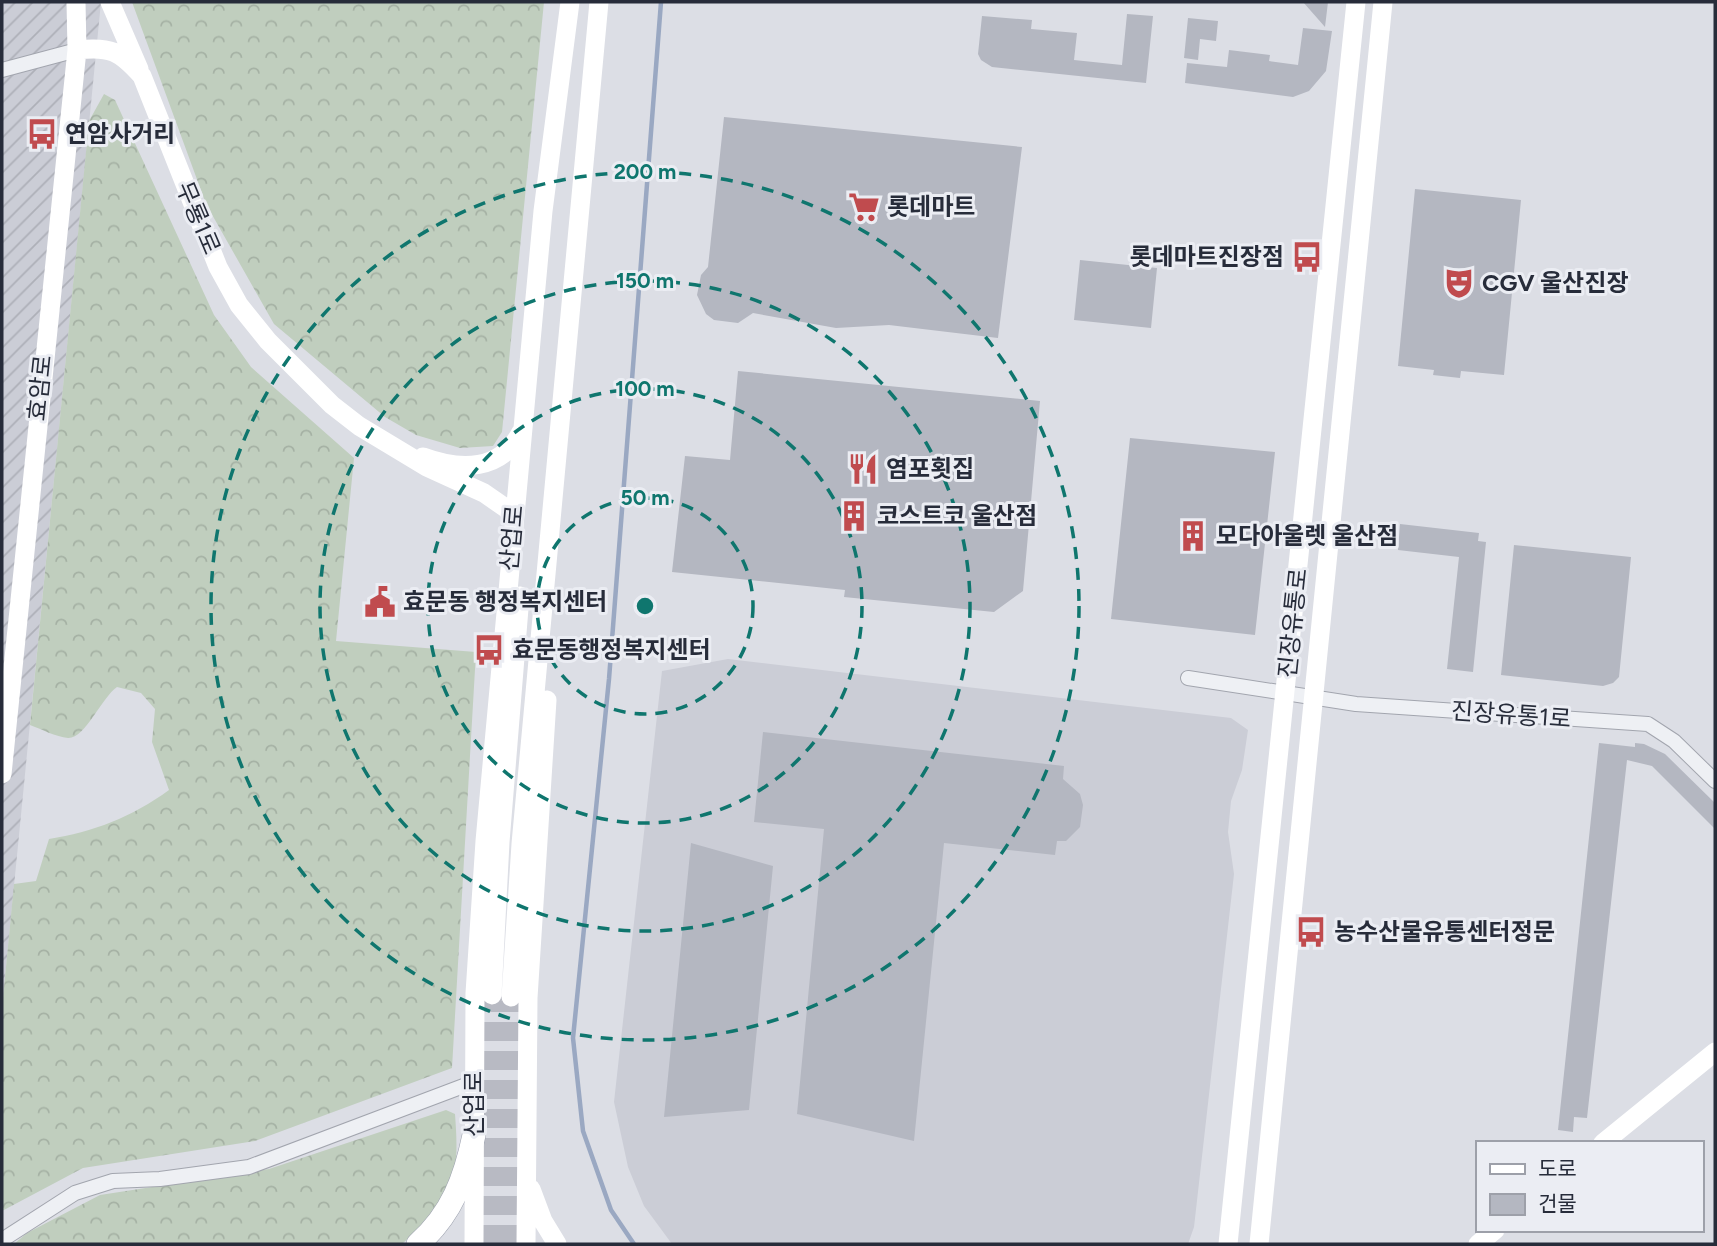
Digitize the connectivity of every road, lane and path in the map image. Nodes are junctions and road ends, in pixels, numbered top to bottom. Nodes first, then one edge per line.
1 (76, 2) edge
2 (110, 2) edge
3 (570, 2) edge
4 (599, 2) edge
5 (1356, 2) edge
6 (1383, 2) edge
7 (77, 50) junction
8 (2, 70) edge
9 (142, 76) junction
10 (522, 431) junction
11 (561, 435) junction
12 (393, 445) junction
13 (514, 519) junction
14 (1188, 678) dead end
15 (1286, 692) junction
16 (1314, 697) junction
17 (2, 774) edge
18 (1715, 781) edge
19 (1715, 1052) edge
20 (474, 1082) junction
21 (474, 1135) junction
22 (1606, 1141) edge
23 (525, 1160) junction
24 (1493, 1232) edge
25 (2, 1240) edge
26 (418, 1244) edge
27 (474, 1244) edge
28 (526, 1244) edge
29 (557, 1244) edge
30 (1228, 1244) edge
31 (1259, 1244) edge
32 (1478, 1244) edge

1 - 7 main road, 효암로
2 - 9 main road
3 - 10 main road, 산업로
3 - 11 main road, 산업로
4 - 11 main road, 산업로
5 - 15 main road, 진장유통로
6 - 16 main road, 진장유통로
7 - 8 street, 무룡1로
7 - 9 main road, 무룡1로
7 - 17 main road, 효암로
9 - 12 main road, 무룡1로
10 - 12 main road
10 - 13 main road, 산업로
11 - 23 main road, 산업로
12 - 13 main road
13 - 20 main road, 산업로
14 - 15 street, 진장유통1로
15 - 16 street, 진장유통1로
15 - 30 main road, 진장유통로
16 - 18 street, 진장유통1로
16 - 31 main road, 진장유통로
19 - 22 main road
20 - 21 main road, 산업로
20 - 25 street
21 - 26 main road
21 - 27 main road, 산업로
23 - 28 main road, 산업로
23 - 29 main road
24 - 32 main road

